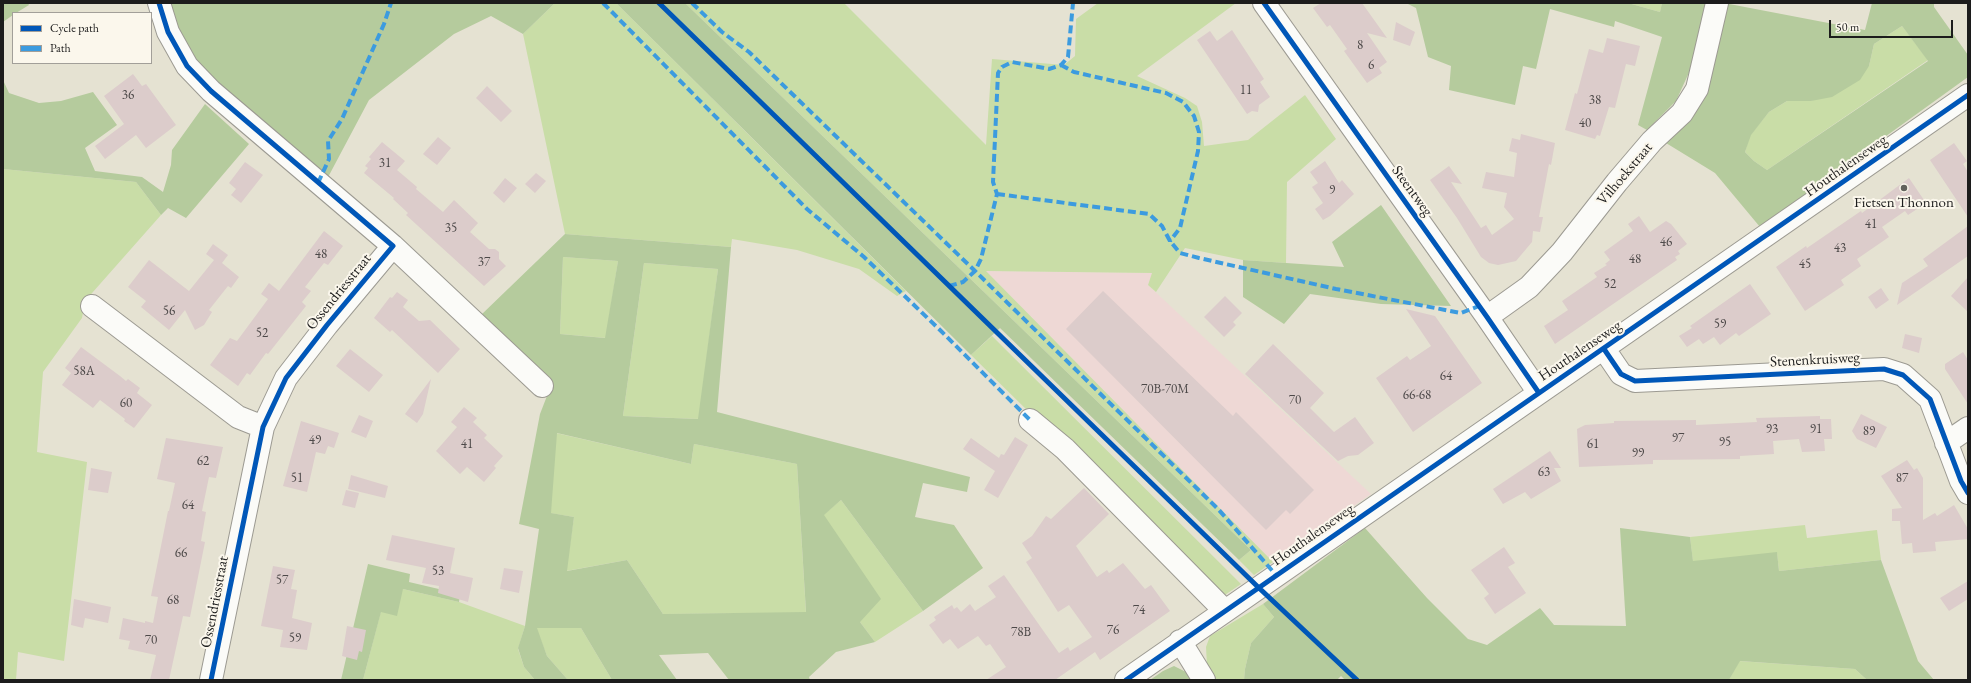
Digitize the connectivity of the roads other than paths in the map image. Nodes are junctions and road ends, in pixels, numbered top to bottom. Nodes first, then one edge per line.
1 (159, 3) edge
2 (1264, 3) edge
3 (1717, 3) edge
4 (1968, 96) edge
5 (393, 246) junction
6 (92, 306) dead end
7 (1487, 317) junction
8 (1604, 349) junction
9 (542, 386) dead end
10 (1538, 393) junction
11 (1030, 420) dead end
12 (263, 427) junction
13 (1968, 428) edge
14 (1946, 443) junction
15 (1968, 493) edge
16 (1225, 611) junction
17 (1180, 641) junction
18 (211, 680) edge
19 (1126, 680) edge
20 (1204, 680) edge

1 - 5 street
2 - 7 street, Steentweg
3 - 7 street, Vilhoekstraat
4 - 8 street, Houthalenseweg
5 - 9 street
5 - 12 street, Ossendriesstraat
6 - 12 street
7 - 10 street, Steentweg
8 - 10 street, Houthalenseweg
8 - 14 street, Stenenkruisweg
10 - 16 street, Houthalenseweg
11 - 16 street
12 - 18 street, Ossendriesstraat
13 - 14 street
14 - 15 street, Stenenkruisweg
16 - 17 street, Houthalenseweg
17 - 19 street, Houthalenseweg
17 - 20 street

